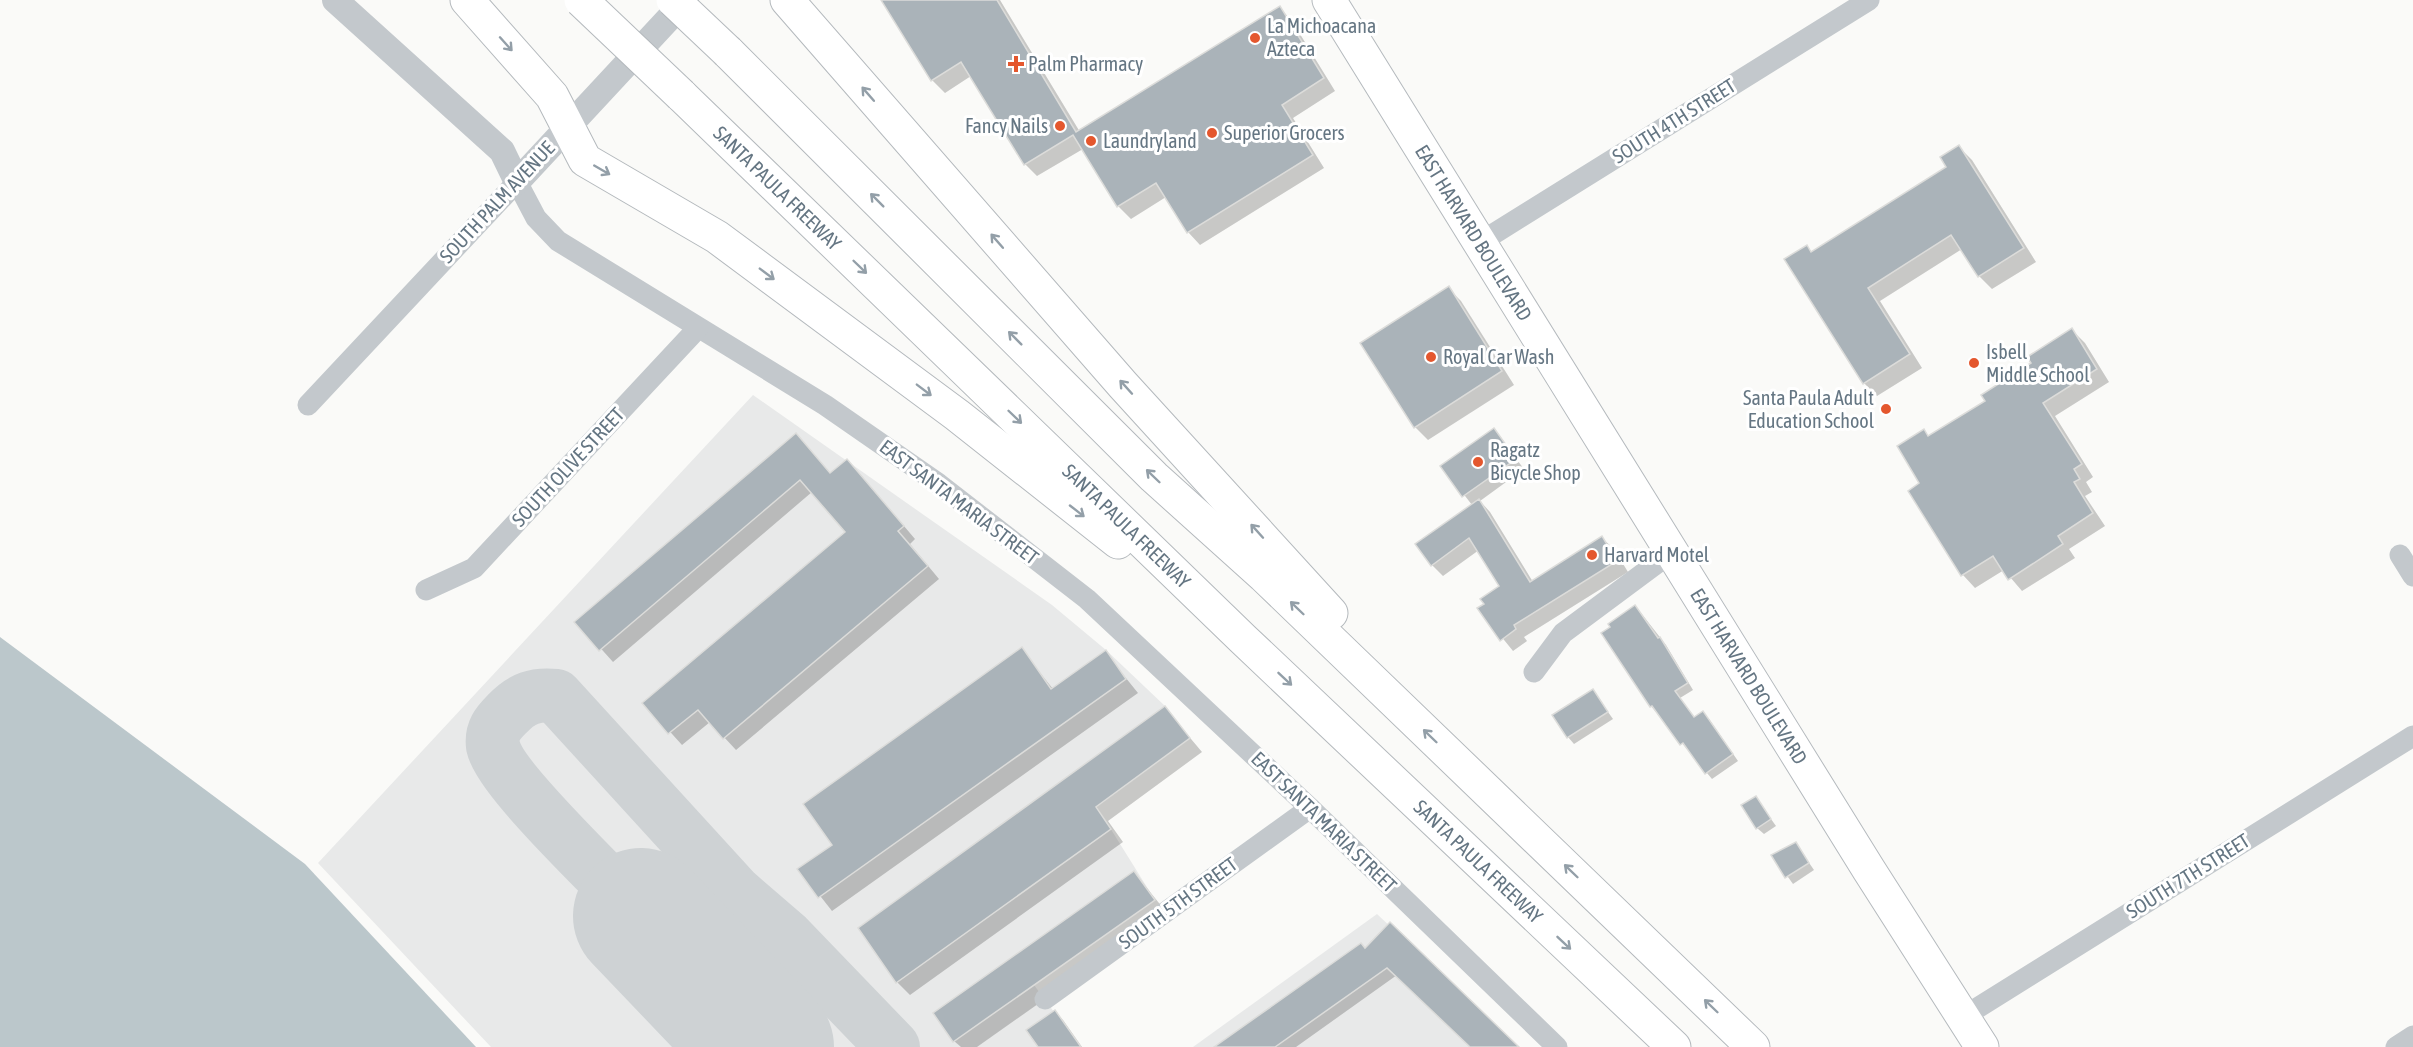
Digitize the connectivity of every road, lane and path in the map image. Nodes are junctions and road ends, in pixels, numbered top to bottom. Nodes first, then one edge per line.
1 (335, 0) edge
2 (467, 0) edge
3 (581, 0) edge
4 (673, 0) edge
5 (686, 0) edge
6 (787, 0) edge
7 (1329, 0) edge
8 (1869, 0) edge
9 (569, 125) junction
10 (517, 182) junction
11 (1479, 243) junction
12 (698, 328) junction
13 (308, 405) dead end
14 (1672, 552) junction
15 (2400, 555) dead end
16 (2413, 576) edge
17 (426, 590) dead end
18 (1243, 639) junction
19 (1534, 672) dead end
20 (1384, 692) junction
21 (2413, 736) edge
22 (1310, 808) junction
23 (1045, 999) dead end
24 (1963, 1017) junction
25 (2413, 1036) edge
26 (1557, 1047) edge
27 (1674, 1047) edge
28 (1753, 1047) edge
29 (1982, 1047) edge
30 (2396, 1047) edge

1 - 10 street, EAST SANTA MARIA STREET
2 -> 9 main road
3 -> 18 main road, SANTA PAULA FREEWAY, bridge
20 -> 4 main road, bridge
5 - 9 street, SOUTH PALM AVENUE
20 -> 6 main road
7 - 11 main road, EAST HARVARD BOULEVARD
8 - 11 street, SOUTH 4TH STREET
9 - 10 street, SOUTH PALM AVENUE
9 -> 18 main road
10 - 12 street, EAST SANTA MARIA STREET
10 - 13 street, SOUTH PALM AVENUE
11 - 14 main road, EAST HARVARD BOULEVARD
12 - 17 street, SOUTH OLIVE STREET
12 - 22 street, EAST SANTA MARIA STREET
14 - 19 street
14 - 24 main road, EAST HARVARD BOULEVARD
15 - 16 street
18 -> 27 main road, SANTA PAULA FREEWAY
28 -> 20 main road
21 - 24 street, SOUTH 7TH STREET
22 - 23 street, SOUTH 5TH STREET
22 - 26 street, EAST SANTA MARIA STREET
24 - 29 main road, EAST HARVARD BOULEVARD
25 - 30 street

